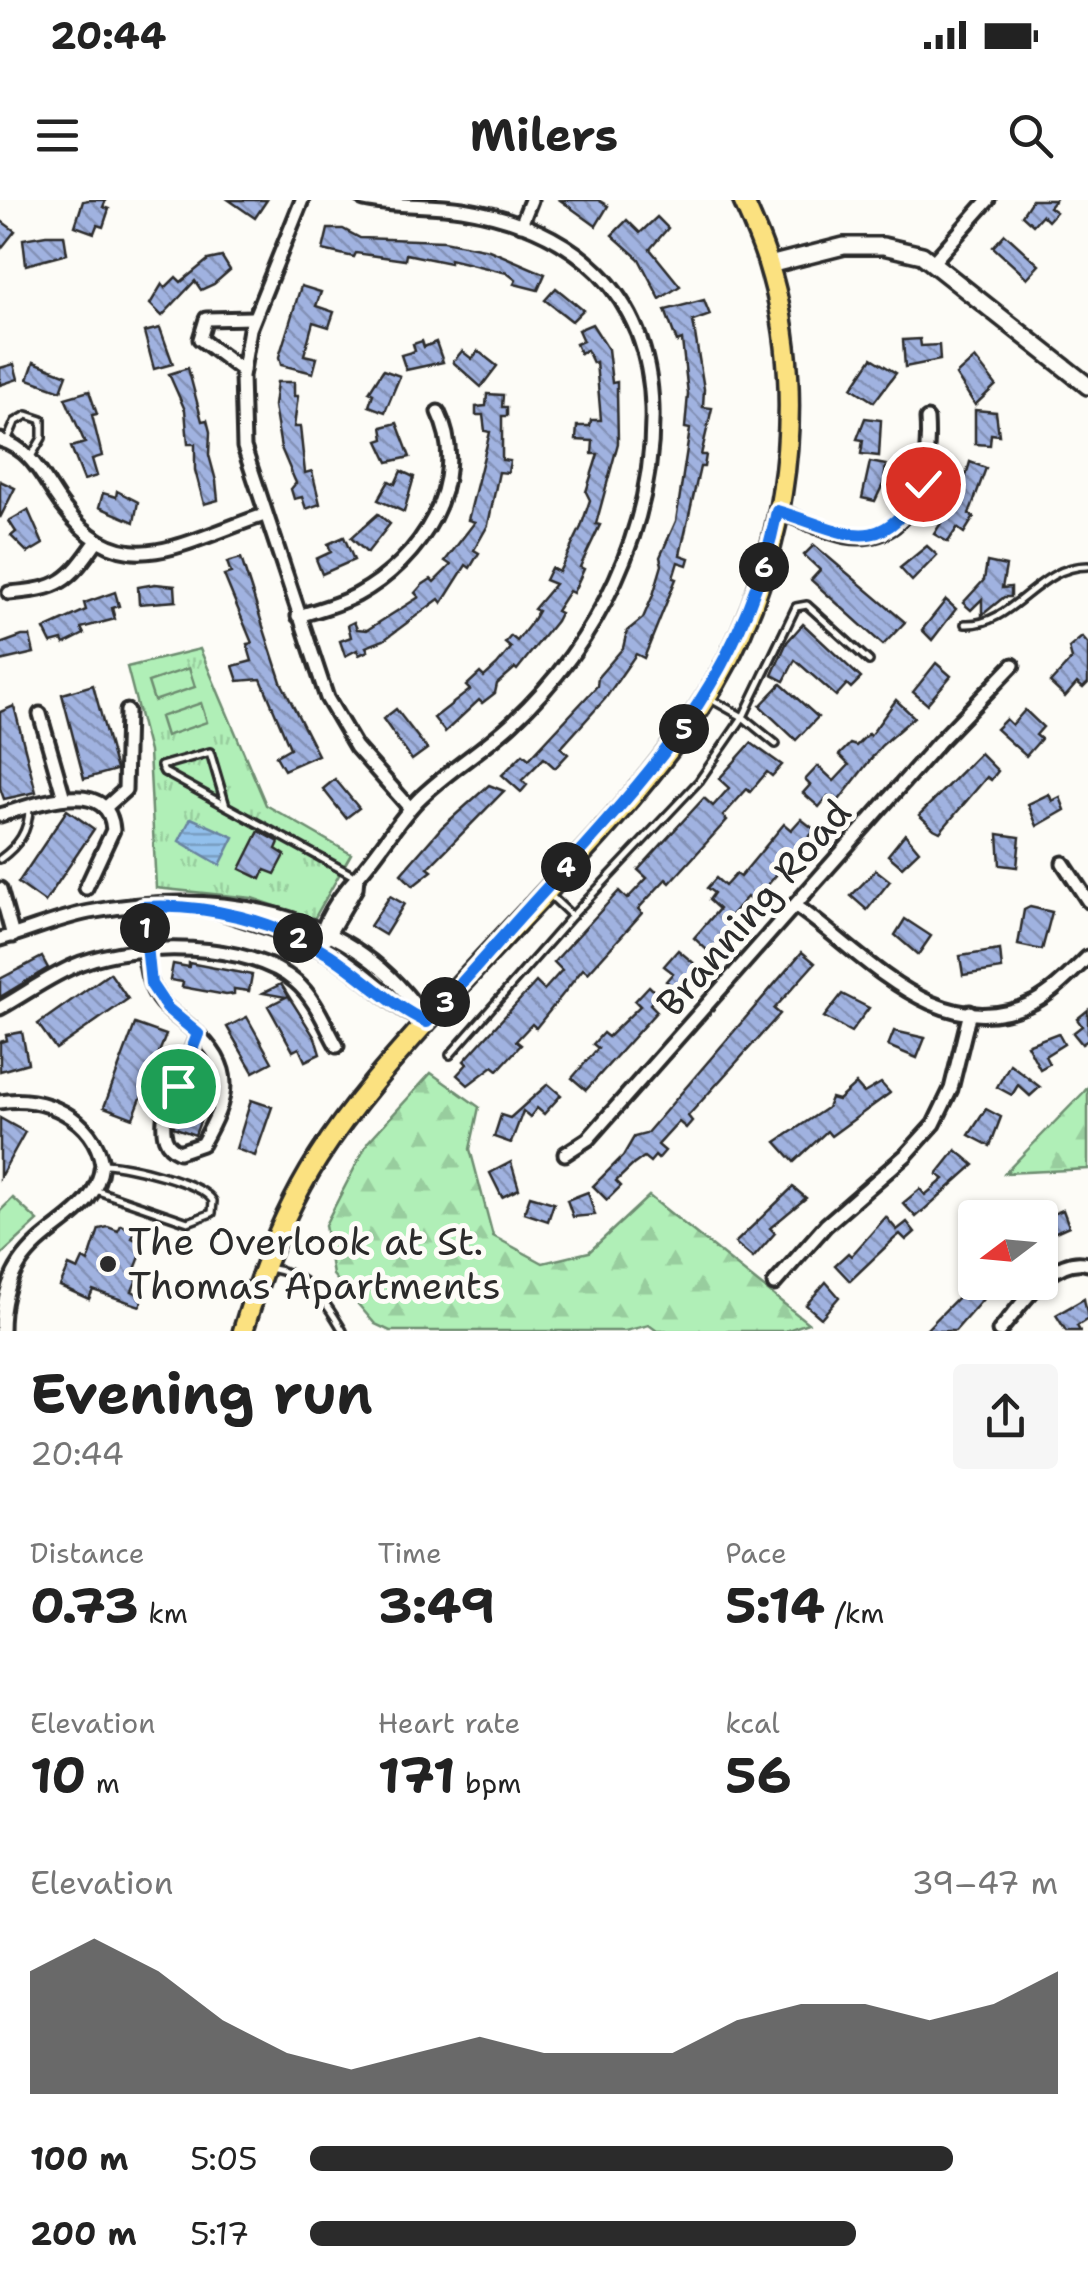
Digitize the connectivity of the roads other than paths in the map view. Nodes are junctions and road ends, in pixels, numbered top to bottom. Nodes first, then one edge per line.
1 (302, 200) edge
2 (364, 200) edge
3 (531, 200) edge
4 (743, 200) edge
5 (988, 200) edge
6 (521, 226) junction
7 (934, 260) junction
8 (769, 265) junction
9 (253, 318) junction
10 (242, 370) junction
11 (1088, 386) edge
12 (438, 412) dead end
13 (927, 418) dead end
14 (4, 441) edge
15 (30, 458) junction
16 (777, 511) junction
17 (264, 515) junction
18 (96, 542) junction
19 (1088, 566) edge
20 (9, 593) dead end
21 (298, 616) junction
22 (965, 624) dead end
23 (869, 660) dead end
24 (1013, 665) dead end
25 (706, 697) junction
26 (127, 711) dead end
27 (40, 714) dead end
28 (743, 717) junction
29 (776, 744) dead end
30 (64, 798) junction
31 (226, 806) junction
32 (29, 807) junction
33 (105, 808) junction
34 (410, 808) junction
35 (0, 815) edge
36 (0, 860) edge
37 (1063, 863) dead end
38 (357, 877) junction
39 (86, 888) dead end
40 (0, 889) edge
41 (545, 889) junction
42 (1088, 901) edge
43 (796, 906) junction
44 (143, 907) junction
45 (209, 907) junction
46 (572, 916) junction
47 (326, 932) junction
48 (7, 938) edge
49 (318, 948) junction
50 (146, 952) junction
51 (1088, 957) edge
52 (0, 1008) edge
53 (970, 1012) junction
54 (427, 1022) junction
55 (198, 1034) junction
56 (338, 1046) dead end
57 (450, 1055) dead end
58 (0, 1102) edge
59 (565, 1154) dead end
60 (102, 1164) junction
61 (95, 1190) junction
62 (1088, 1264) edge
63 (264, 1268) junction
64 (774, 1284) dead end
65 (2, 1327) edge
66 (243, 1331) edge
67 (344, 1331) edge
68 (999, 1331) edge

1 - 9 street
2 - 6 street
3 - 6 street
4 - 8 main road
5 - 7 street
6 - 34 street
7 - 8 street
7 - 11 street
8 - 16 main road
9 - 10 street
9 - 10 street
10 - 17 street
12 - 21 street
13 - 16 street
14 - 15 street
14 - 15 lane
15 - 18 street
16 - 25 main road
17 - 18 street
17 - 21 street
18 - 20 street
19 - 22 lane
21 - 34 street
23 - 28 lane
24 - 43 street, Branning Road
25 - 28 lane
25 - 41 main road
26 - 33 street
27 - 30 street
28 - 29 lane
28 - 46 lane
30 - 32 street
30 - 33 street
31 - 31 lane
31 - 38 lane
32 - 35 street
32 - 36 lane
33 - 39 street
34 - 38 street
37 - 42 street
38 - 47 street
40 - 48 street
41 - 46 lane
41 - 54 main road
43 - 53 street
43 - 59 street, Branning Road
44 - 45 street
44 - 48 street
44 - 50 street
45 - 47 street
45 - 49 street
46 - 57 lane
47 - 49 street
47 - 54 street
49 - 54 street
50 - 52 street
50 - 55 street
50 - 56 street
51 - 53 street
53 - 64 street
54 - 63 main road
55 - 55 street
58 - 60 street
60 - 61 street
60 - 61 lane
61 - 65 street
62 - 68 street
63 - 66 main road
63 - 67 lane

